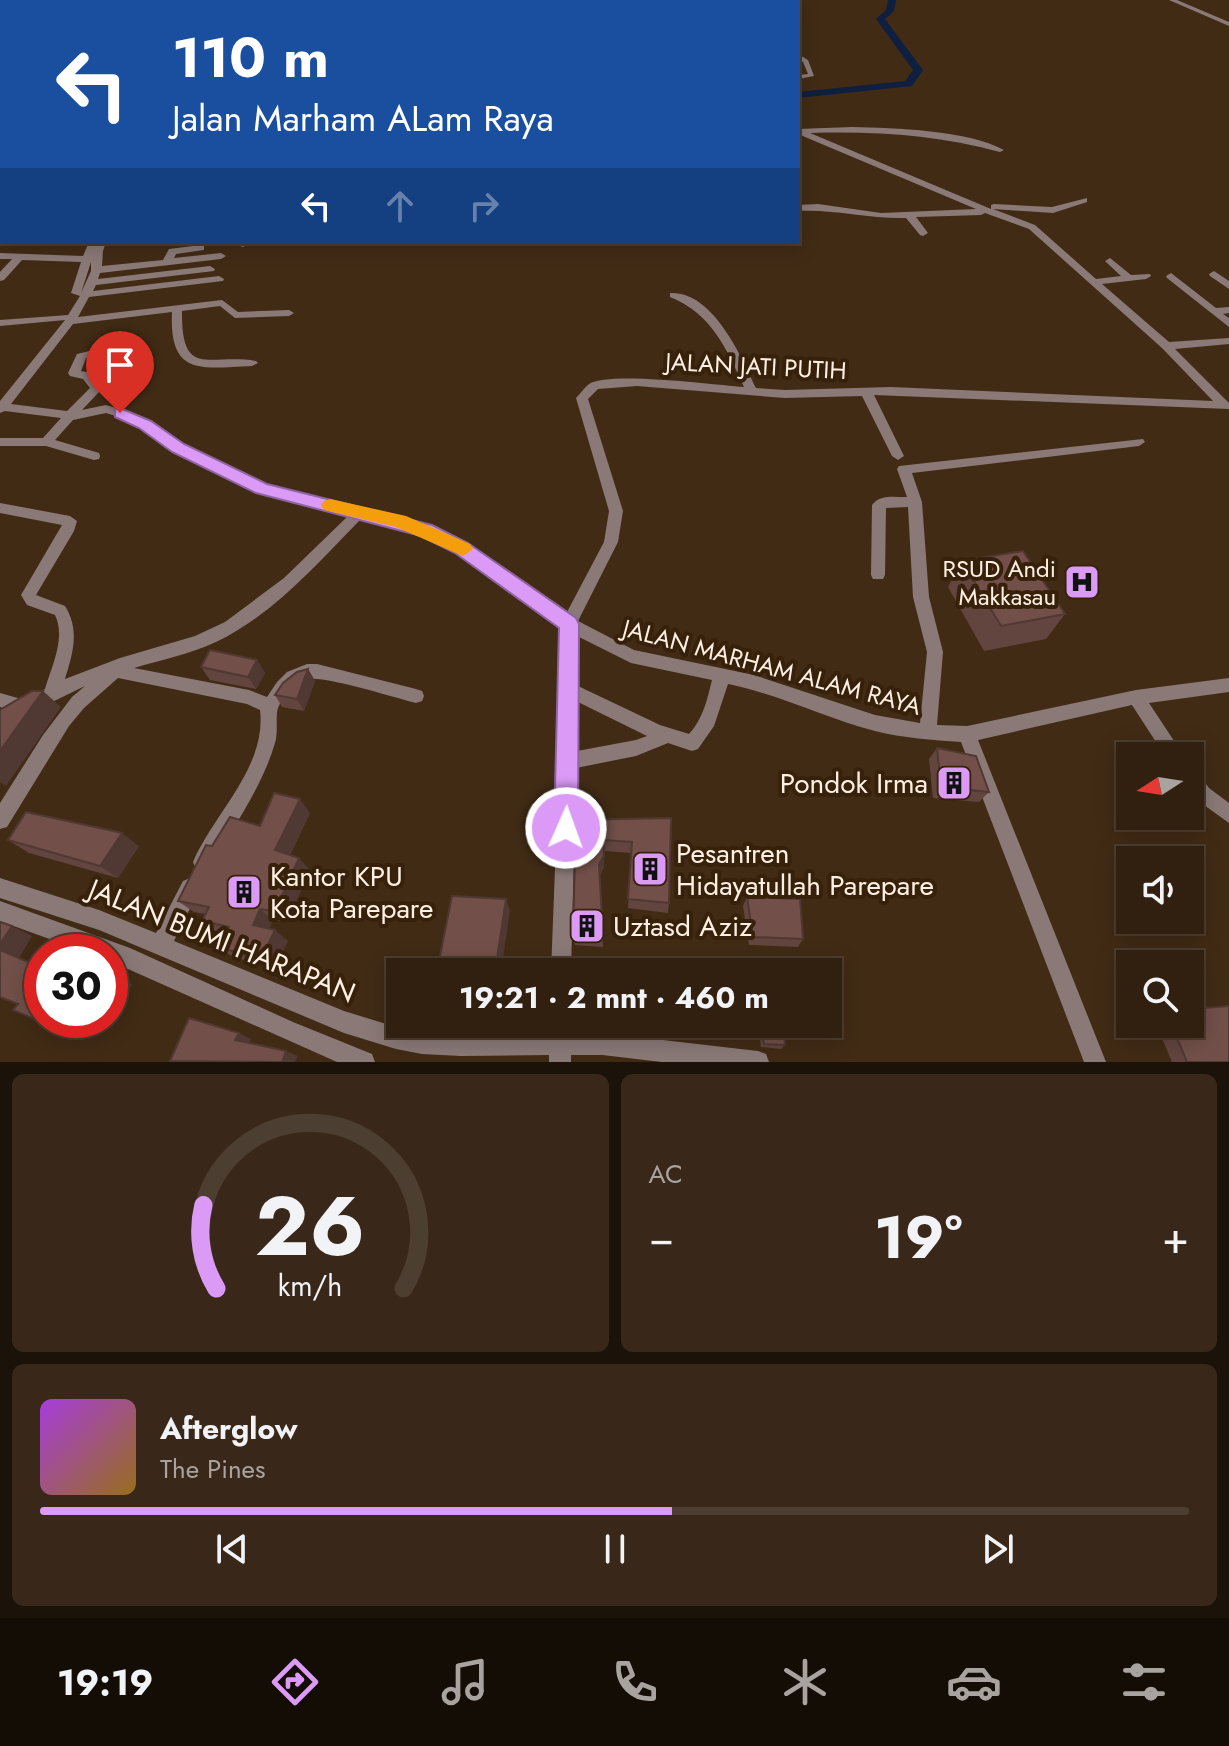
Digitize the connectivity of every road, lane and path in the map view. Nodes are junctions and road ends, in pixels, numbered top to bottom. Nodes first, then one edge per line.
1 (1172, 0) edge
2 (1229, 24) edge
3 (800, 57) edge
4 (800, 77) edge
5 (800, 131) edge
6 (800, 132) edge
7 (1000, 150) dead end
8 (1084, 200) dead end
9 (970, 204) junction
10 (800, 208) edge
11 (993, 211) junction
12 (909, 215) junction
13 (923, 233) dead end
14 (94, 244) edge
15 (100, 244) edge
16 (201, 248) dead end
17 (0, 256) edge
18 (20, 256) junction
19 (221, 256) dead end
20 (1110, 261) dead end
21 (92, 262) junction
22 (167, 262) junction
23 (210, 269) dead end
24 (1214, 274) dead end
25 (1146, 276) dead end
26 (1171, 276) dead end
27 (0, 278) edge
28 (1129, 278) junction
29 (219, 279) dead end
30 (1094, 282) junction
31 (1229, 286) edge
32 (87, 289) junction
33 (674, 295) dead end
34 (177, 308) junction
35 (1229, 310) edge
36 (1214, 311) junction
37 (289, 313) dead end
38 (67, 319) junction
39 (0, 323) edge
40 (1229, 324) edge
41 (1229, 341) edge
42 (1166, 346) junction
43 (252, 363) dead end
44 (96, 388) junction
45 (751, 390) junction
46 (867, 393) junction
47 (0, 405) edge
48 (1226, 407) edge
49 (73, 416) junction
50 (0, 442) edge
51 (46, 442) junction
52 (1139, 442) dead end
53 (94, 456) dead end
54 (898, 456) dead end
55 (915, 502) junction
56 (0, 508) edge
57 (360, 512) junction
58 (878, 575) dead end
59 (569, 624) junction
60 (120, 668) junction
61 (722, 675) junction
62 (1229, 685) edge
63 (570, 690) junction
64 (53, 691) junction
65 (416, 696) dead end
66 (1136, 697) junction
67 (0, 700) edge
68 (25, 707) junction
69 (269, 709) junction
70 (0, 726) edge
71 (928, 732) junction
72 (967, 734) junction
73 (666, 736) junction
74 (1166, 742) edge
75 (568, 761) junction
76 (1204, 795) edge
77 (1229, 814) edge
78 (0, 820) edge
79 (0, 888) edge
80 (0, 911) edge
81 (161, 944) junction
82 (561, 958) edge
83 (559, 1043) edge
84 (364, 1062) edge
85 (758, 1062) edge
86 (1095, 1062) edge

1 - 2 street
3 - 4 street
5 - 7 street
6 - 9 street
8 - 9 street
9 - 11 street
10 - 12 street
11 - 12 street
11 - 30 street
12 - 13 street
14 - 21 street
15 - 21 street
16 - 22 street
17 - 18 street
18 - 21 street
18 - 27 street
19 - 22 street
20 - 28 street
21 - 22 street
21 - 32 street
21 - 38 street
23 - 32 street
24 - 31 street
25 - 28 street
26 - 36 street
28 - 30 street
29 - 32 street
30 - 42 street
32 - 38 street
33 - 45 street
34 - 37 street
34 - 38 street
34 - 43 street
35 - 36 street
36 - 40 street
38 - 39 street
38 - 47 street
41 - 42 street
42 - 48 street
44 - 44 street
44 - 49 street
45 - 46 street, JALAN JATI PUTIH
45 - 59 street, JALAN JATI PUTIH
46 - 48 street, JALAN JATI PUTIH
46 - 54 street
47 - 49 street, JALAN MARHAM ALAM RAYA
49 - 51 street
49 - 57 street, JALAN MARHAM ALAM RAYA
50 - 51 street
51 - 53 street
52 - 55 street
55 - 58 street
55 - 71 street
56 - 64 street
57 - 59 street, JALAN MARHAM ALAM RAYA
57 - 60 street
59 - 61 street, JALAN MARHAM ALAM RAYA
59 - 63 street
60 - 64 street
60 - 69 street
60 - 78 street
61 - 71 street, JALAN MARHAM ALAM RAYA
61 - 73 street
62 - 66 street, JALAN MARHAM ALAM RAYA
63 - 73 street
63 - 75 street
64 - 68 street
65 - 69 street
66 - 72 street, JALAN MARHAM ALAM RAYA
66 - 74 street
67 - 68 street
68 - 70 street
69 - 81 street
71 - 72 street, JALAN MARHAM ALAM RAYA
72 - 86 street
73 - 75 street
75 - 82 street
76 - 77 street
79 - 81 street, JALAN BUMI HARAPAN
80 - 84 street, JALAN BUMI HARAPAN
81 - 83 street, JALAN BUMI HARAPAN
83 - 85 street, JALAN BUMI HARAPAN

